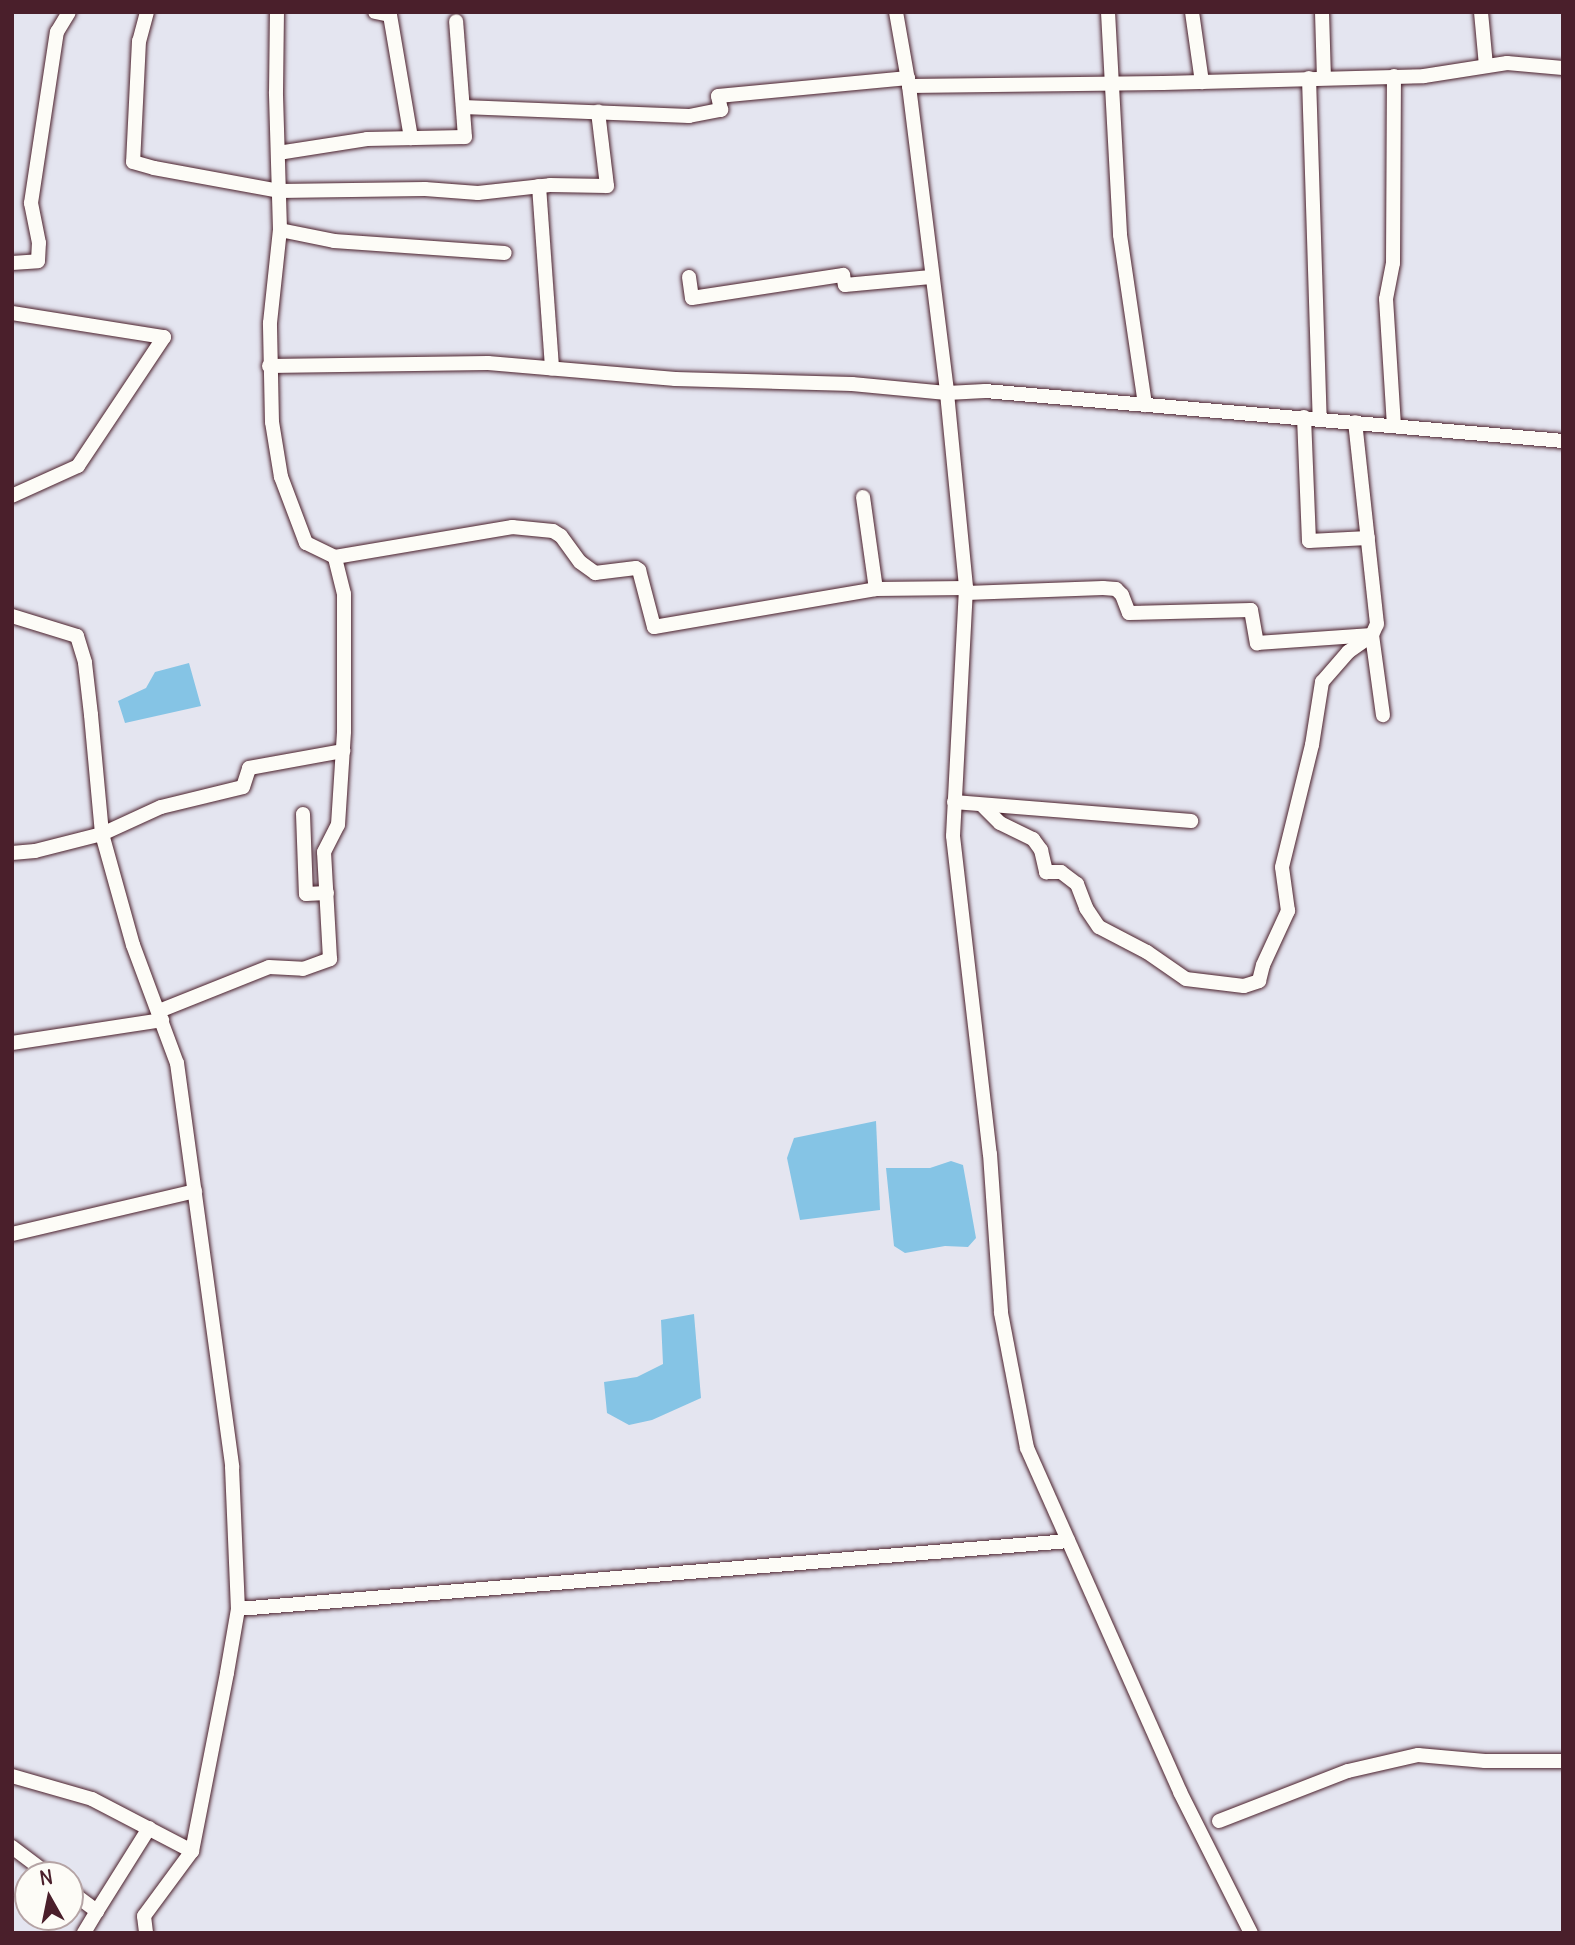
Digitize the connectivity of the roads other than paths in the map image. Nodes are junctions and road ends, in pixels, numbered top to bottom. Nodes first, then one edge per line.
1 (69, 12) edge
2 (147, 12) edge
3 (277, 12) edge
4 (375, 12) edge
5 (896, 12) edge
6 (1108, 12) edge
7 (1192, 12) edge
8 (1322, 12) edge
9 (1481, 12) edge
10 (456, 21) dead end
11 (1486, 66) junction
12 (1563, 68) edge
13 (1394, 76) junction
14 (1317, 78) junction
15 (908, 82) junction
16 (1202, 82) junction
17 (1112, 83) junction
18 (463, 107) junction
19 (598, 112) junction
20 (411, 138) junction
21 (278, 153) junction
22 (539, 186) junction
23 (279, 191) junction
24 (279, 230) junction
25 (505, 253) dead end
26 (12, 263) edge
27 (689, 277) dead end
28 (931, 277) junction
29 (12, 313) edge
30 (269, 366) junction
31 (552, 369) junction
32 (947, 393) junction
33 (1145, 405) junction
34 (1304, 417) junction
35 (1320, 419) junction
36 (1355, 422) junction
37 (1394, 426) junction
38 (1563, 441) edge
39 (12, 496) edge
40 (863, 498) dead end
41 (1368, 538) junction
42 (335, 557) junction
43 (876, 589) junction
44 (966, 591) junction
45 (12, 616) edge
46 (1372, 635) junction
47 (1383, 715) dead end
48 (343, 751) junction
49 (954, 802) junction
50 (982, 805) junction
51 (303, 814) dead end
52 (1191, 821) dead end
53 (102, 834) junction
54 (12, 853) edge
55 (327, 893) junction
56 (161, 1015) junction
57 (12, 1043) edge
58 (195, 1191) junction
59 (12, 1234) edge
60 (1068, 1541) junction
61 (238, 1609) junction
62 (1563, 1761) edge
63 (12, 1776) edge
64 (1219, 1821) dead end
65 (149, 1828) junction
66 (12, 1847) edge
67 (192, 1851) junction
68 (30, 1861) edge
69 (84, 1901) edge
70 (97, 1911) junction
71 (144, 1916) junction
72 (84, 1933) edge
73 (134, 1933) edge
74 (146, 1933) edge
75 (1251, 1933) edge

1 - 26 street
2 - 23 street
3 - 21 street
4 - 20 street
5 - 15 street
6 - 17 street
7 - 16 street
8 - 14 street
9 - 11 street
10 - 18 street
11 - 12 street
11 - 13 street
13 - 14 street
13 - 37 street
14 - 16 street
14 - 35 street
15 - 17 street
15 - 19 street
15 - 28 street
16 - 17 street
17 - 33 street
18 - 19 street
18 - 20 street
19 - 22 street
20 - 21 street
21 - 23 street
22 - 23 street
22 - 31 street
23 - 24 street
24 - 25 street
24 - 30 street
27 - 28 street
28 - 32 street
29 - 39 street
30 - 31 street
30 - 42 street
31 - 32 street
32 - 33 street
32 - 44 street
33 - 34 street
34 - 35 street
34 - 41 street
35 - 36 street
36 - 37 street
36 - 41 street
37 - 38 street
40 - 43 street
41 - 46 street
42 - 43 street
42 - 48 street
43 - 44 street
44 - 46 street
44 - 49 street
45 - 53 street
46 - 47 street
46 - 50 street
48 - 53 street
48 - 55 street
49 - 50 street
49 - 60 street
50 - 52 street
51 - 55 street
53 - 54 street
53 - 56 street
55 - 56 street
56 - 57 street
56 - 58 street
58 - 59 street
58 - 61 street
60 - 61 street
60 - 75 street
61 - 67 street
62 - 64 street
63 - 65 street
65 - 67 street
65 - 70 street
66 - 68 street
67 - 71 street
69 - 70 street
70 - 72 street
71 - 73 street
71 - 74 street

